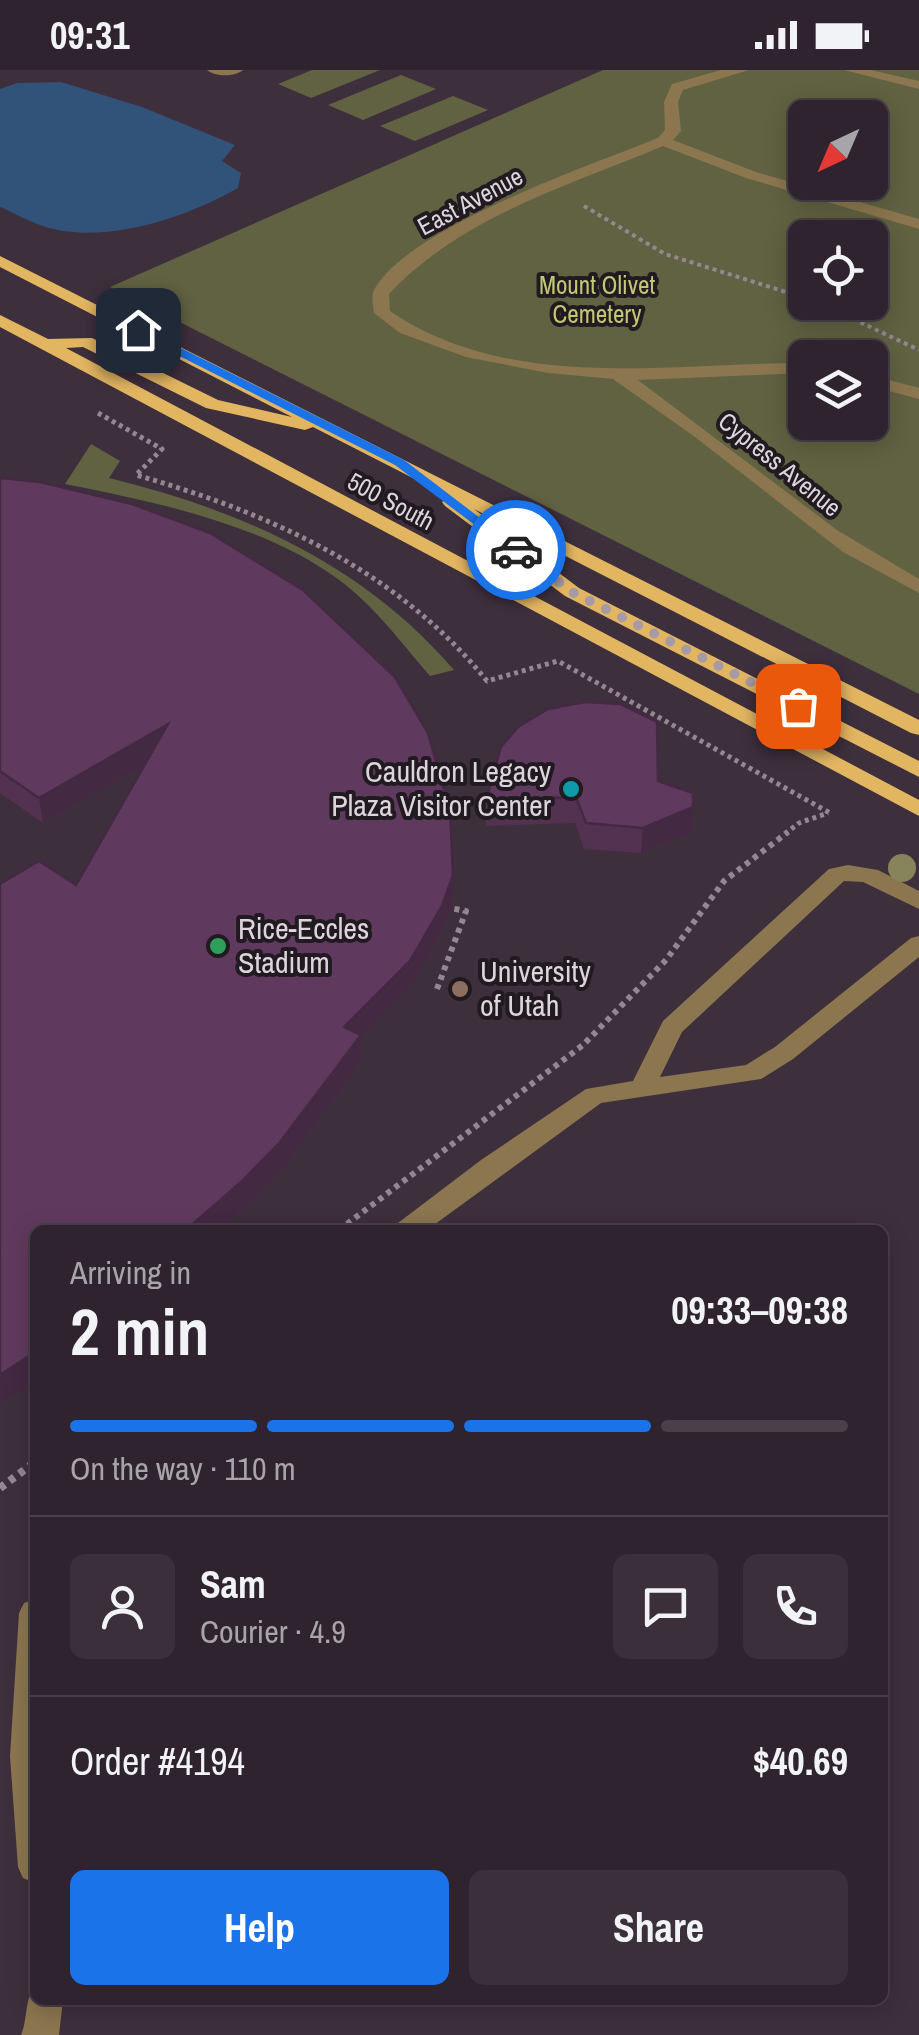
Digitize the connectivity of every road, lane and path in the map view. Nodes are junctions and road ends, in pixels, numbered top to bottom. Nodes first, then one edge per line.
1 (214, 70) edge
2 (236, 70) edge
3 (742, 70) edge
4 (851, 70) edge
5 (919, 85) edge
6 (664, 141) junction
7 (553, 187) junction
8 (919, 224) edge
9 (0, 261) edge
10 (788, 293) edge
11 (0, 320) edge
12 (855, 320) edge
13 (44, 344) junction
14 (919, 350) edge
15 (788, 369) edge
16 (614, 372) junction
17 (888, 385) edge
18 (919, 394) edge
19 (97, 412) dead end
20 (344, 434) junction
21 (400, 463) junction
22 (919, 587) edge
23 (919, 728) edge
24 (919, 770) edge
25 (919, 808) edge
26 (919, 902) edge
27 (450, 908) edge
28 (919, 944) edge
29 (436, 989) dead end
30 (641, 1090) junction
31 (345, 1225) edge
32 (415, 1225) edge
33 (30, 1466) edge
34 (0, 1488) edge
35 (30, 1692) edge
36 (30, 1805) edge
37 (45, 2005) edge
38 (39, 2035) edge

1 - 2 lane
3 - 6 lane
4 - 5 lane
6 - 7 lane, East Avenue
6 - 8 lane
7 - 10 path
7 - 16 lane, East Avenue
9 - 20 main road, 500 South
11 - 13 main road, 500 South
12 - 14 path
13 - 20 main road
13 - 25 main road, 500 South
15 - 16 lane
16 - 22 lane, Cypress Avenue
17 - 18 lane
19 - 31 path
20 - 21 main road, 500 South
21 - 23 main road, 500 South
21 - 24 main road
26 - 30 lane
27 - 29 path
28 - 30 lane
30 - 32 lane
33 - 34 path
35 - 36 lane
37 - 38 lane

